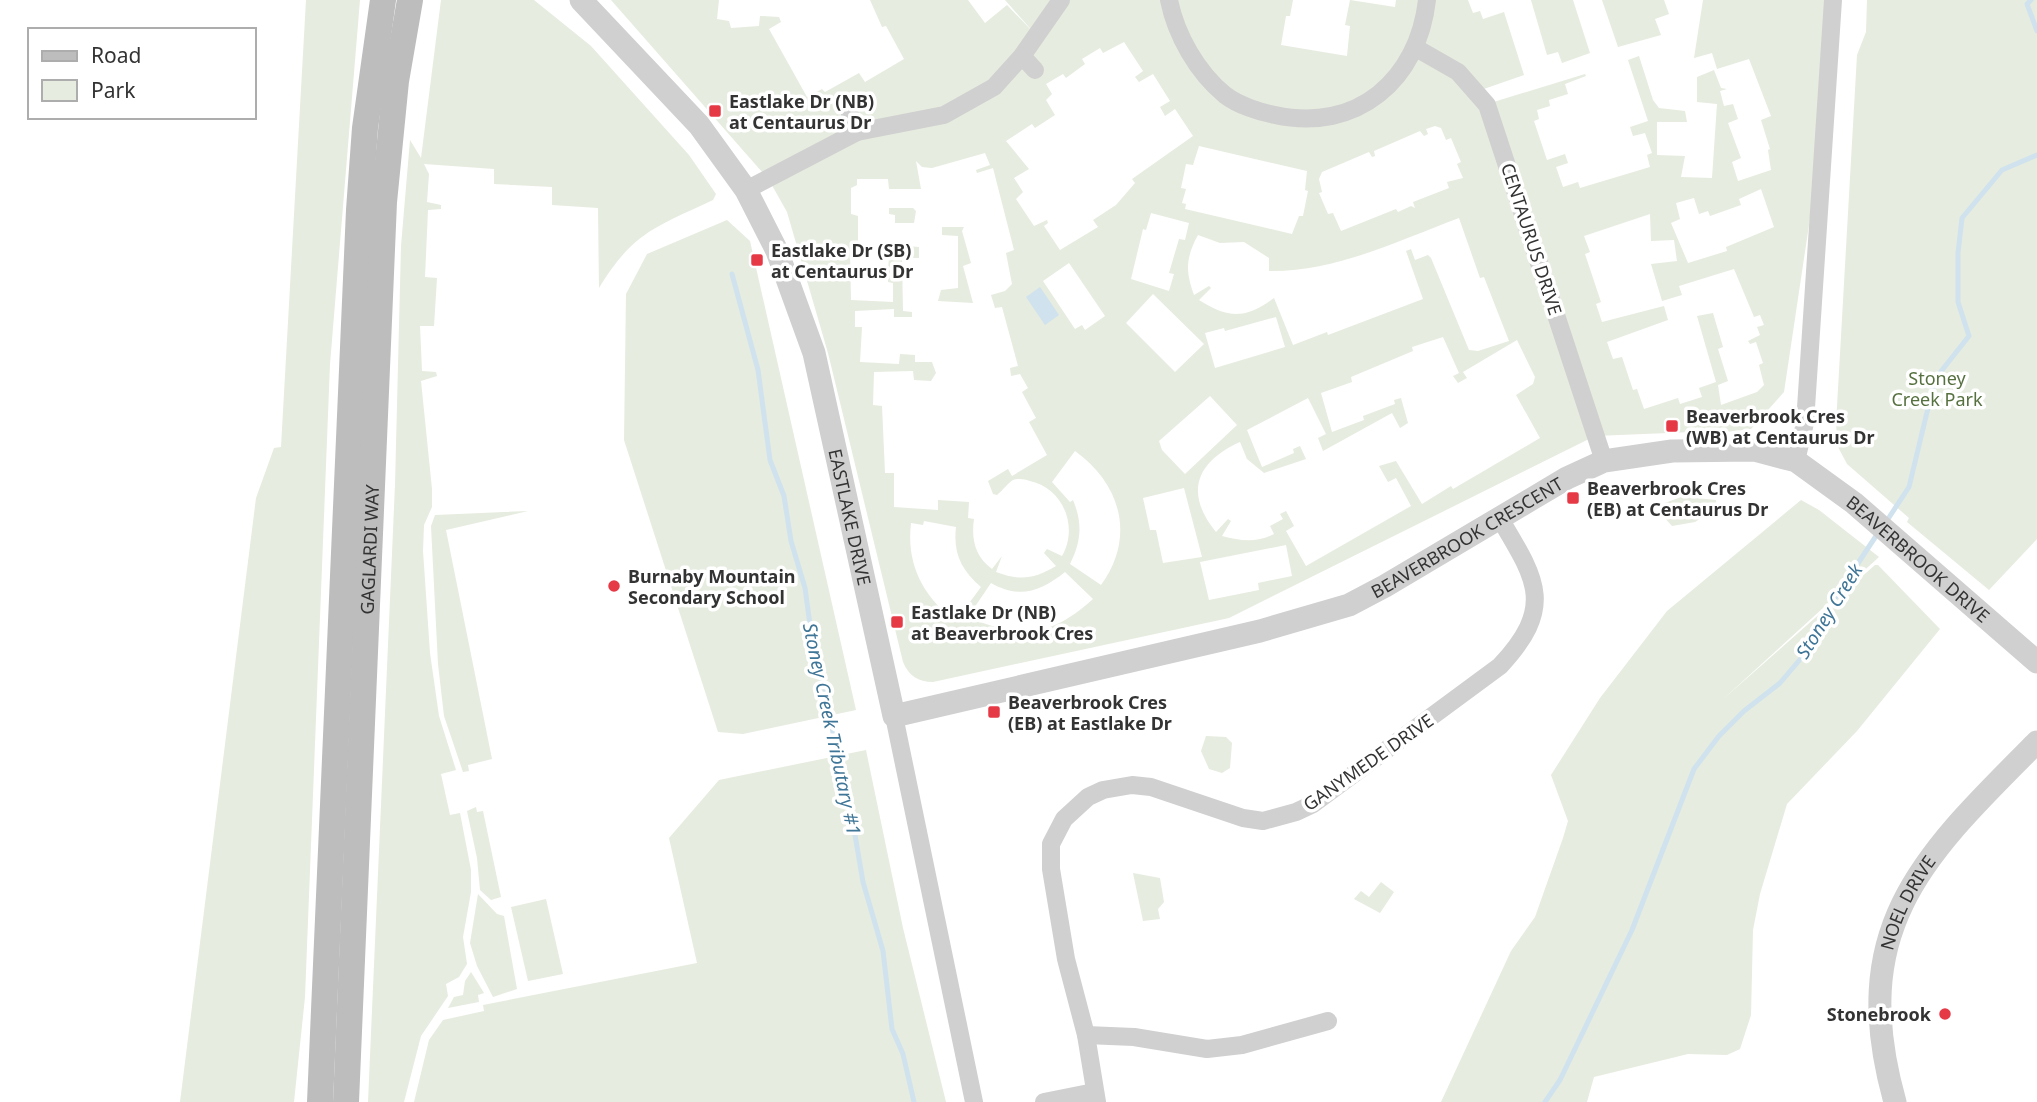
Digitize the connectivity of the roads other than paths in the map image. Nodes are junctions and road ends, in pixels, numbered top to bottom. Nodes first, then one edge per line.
1 (581, 0) edge
2 (1061, 0) edge
3 (1169, 0) edge
4 (1427, 0) edge
5 (1833, 0) edge
6 (381, 7) edge
7 (407, 11) edge
8 (1416, 48) junction
9 (1023, 56) junction
10 (1035, 70) dead end
11 (746, 190) junction
12 (1604, 461) junction
13 (1796, 461) junction
14 (1499, 517) junction
15 (2037, 662) edge
16 (894, 716) junction
17 (2037, 742) edge
18 (1328, 1021) dead end
19 (1086, 1035) junction
20 (1095, 1097) edge
21 (320, 1102) edge
22 (346, 1102) edge
23 (974, 1102) edge
24 (1044, 1102) edge
25 (1895, 1102) edge

1 - 11 street, EASTLAKE DRIVE
2 - 9 street
3 - 8 street
4 - 8 street
5 - 13 street
6 - 21 main road, GAGLARDI WAY
7 - 22 main road, GAGLARDI WAY
8 - 12 street, CENTAURUS DRIVE
9 - 10 street
9 - 11 street
11 - 16 street, EASTLAKE DRIVE
12 - 13 street, BEAVERBROOK CRESCENT
12 - 14 street, BEAVERBROOK CRESCENT
13 - 15 street, BEAVERBROOK DRIVE
14 - 16 street, BEAVERBROOK CRESCENT
14 - 19 street, GANYMEDE DRIVE
16 - 23 street, EASTLAKE DRIVE
17 - 25 street, NOEL DRIVE
18 - 19 street
19 - 20 street, GANYMEDE DRIVE
20 - 24 street, GANYMEDE DRIVE

